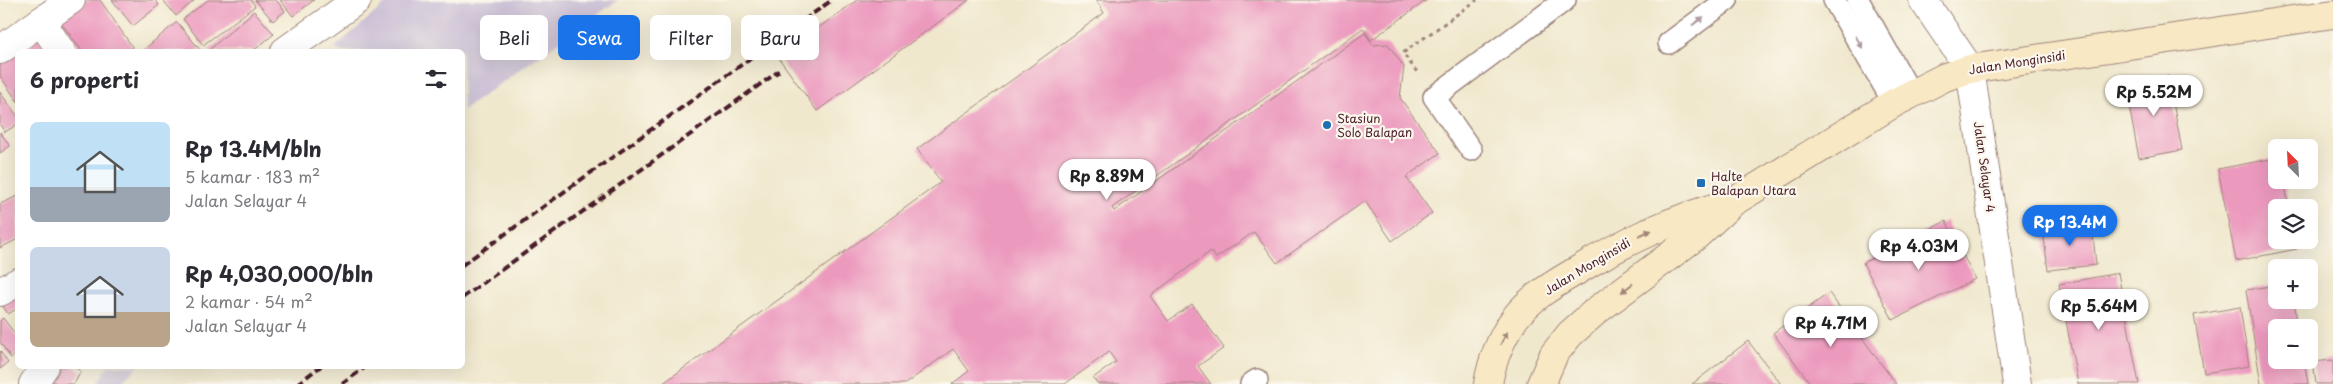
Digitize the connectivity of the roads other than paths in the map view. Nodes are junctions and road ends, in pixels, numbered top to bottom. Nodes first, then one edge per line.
1 (71, 0) edge
2 (356, 0) edge
3 (1566, 0) edge
4 (1727, 0) edge
5 (1834, 0) edge
6 (1858, 0) edge
7 (1923, 0) edge
8 (2333, 14) edge
9 (41, 21) junction
10 (1669, 42) dead end
11 (60, 49) edge
12 (288, 49) edge
13 (0, 50) edge
14 (1970, 68) junction
15 (1903, 99) junction
16 (1471, 150) dead end
17 (1733, 202) junction
18 (15, 284) edge
19 (0, 292) edge
20 (43, 369) edge
21 (33, 384) edge
22 (1488, 384) edge
23 (1541, 384) edge
24 (2016, 384) edge

1 - 9 street
2 - 12 street
3 - 16 lane
10 -> 4 lane
5 -> 15 lane
6 - 15 lane
7 - 14 street
8 - 14 main road, Jalan Monginsidi
9 - 11 street
9 - 13 street
14 - 15 main road, Jalan Monginsidi
14 - 24 street, Jalan Selayar 4
15 - 17 main road, Jalan Monginsidi
22 -> 17 main road, Jalan Monginsidi
17 -> 23 main road, Jalan Monginsidi
18 - 19 street
20 - 21 street

